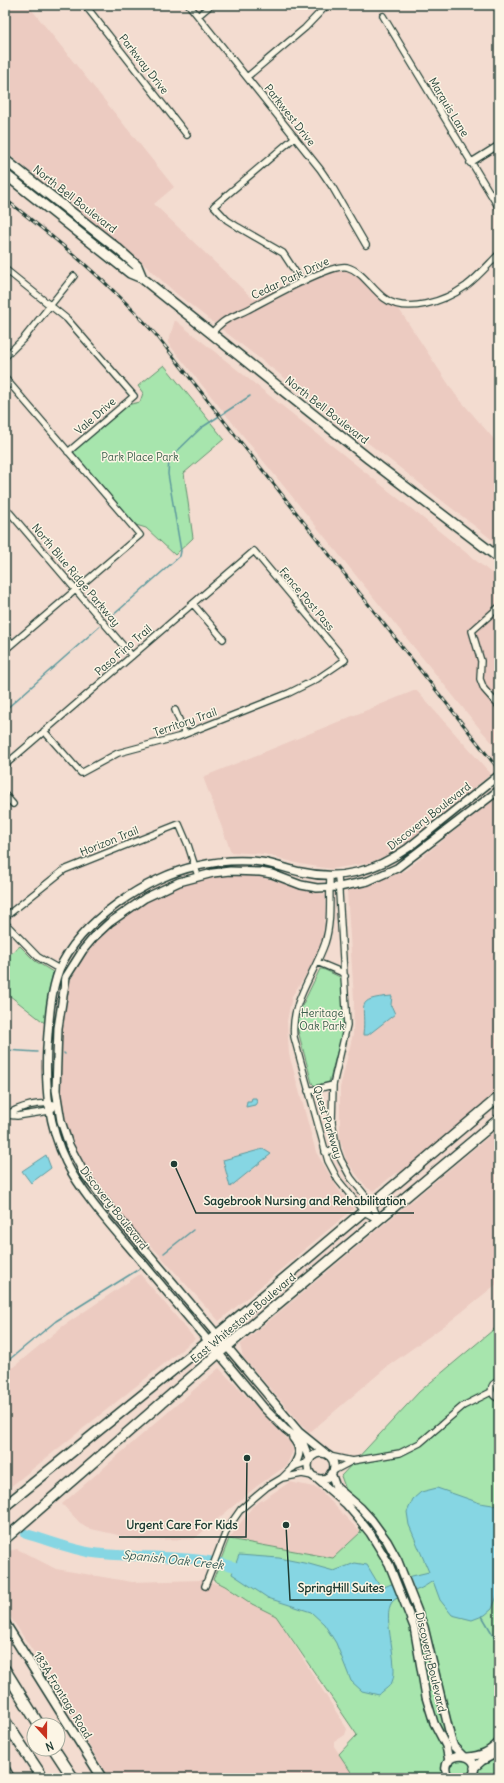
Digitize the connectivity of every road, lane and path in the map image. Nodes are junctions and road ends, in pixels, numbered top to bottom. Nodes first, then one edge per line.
1 (85, 5) edge
2 (189, 5) edge
3 (211, 5) edge
4 (326, 5) edge
5 (198, 16) junction
6 (383, 16) dead end
7 (247, 77) junction
8 (187, 135) dead end
9 (295, 137) junction
10 (499, 145) edge
11 (5, 160) edge
12 (470, 163) junction
13 (5, 174) edge
14 (499, 208) edge
15 (366, 245) dead end
16 (499, 254) edge
17 (5, 270) edge
18 (74, 276) dead end
19 (142, 278) junction
20 (302, 282) junction
21 (50, 305) junction
22 (212, 333) junction
23 (5, 357) edge
24 (5, 378) edge
25 (68, 452) junction
26 (5, 507) edge
27 (254, 551) joint
28 (499, 558) edge
29 (76, 590) junction
30 (193, 604) junction
31 (499, 607) edge
32 (5, 635) edge
33 (223, 639) dead end
34 (12, 644) junction
35 (5, 650) edge
36 (132, 656) junction
37 (345, 660) joint
38 (499, 706) edge
39 (175, 710) dead end
40 (44, 731) junction
41 (185, 734) junction
42 (5, 765) edge
43 (499, 775) edge
44 (499, 790) edge
45 (5, 795) edge
46 (13, 804) dead end
47 (194, 866) junction
48 (198, 876) junction
49 (330, 876) junction
50 (338, 876) junction
51 (339, 887) junction
52 (329, 888) junction
53 (5, 917) edge
54 (5, 923) edge
55 (317, 962) junction
56 (59, 969) junction
57 (345, 976) junction
58 (333, 1085) junction
59 (308, 1091) junction
60 (499, 1097) edge
61 (48, 1103) junction
62 (58, 1105) junction
63 (49, 1111) junction
64 (6, 1116) edge
65 (499, 1119) edge
66 (337, 1149) junction
67 (325, 1152) junction
68 (372, 1204) junction
69 (364, 1212) junction
70 (379, 1220) junction
71 (217, 1334) junction
72 (209, 1341) junction
73 (227, 1346) junction
74 (219, 1353) junction
75 (499, 1381) edge
76 (491, 1392) junction
77 (499, 1399) edge
78 (285, 1429) junction
79 (327, 1454) junction
80 (309, 1460) junction
81 (352, 1461) junction
82 (293, 1467) junction
83 (332, 1472) junction
84 (313, 1476) junction
85 (282, 1478) junction
86 (5, 1506) edge
87 (5, 1539) edge
88 (205, 1586) dead end
89 (5, 1623) edge
90 (5, 1670) edge
91 (34, 1717) edge
92 (5, 1721) edge
93 (499, 1742) edge
94 (499, 1752) edge
95 (465, 1756) junction
96 (59, 1757) edge
97 (449, 1761) junction
98 (474, 1768) junction
99 (5, 1771) edge
100 (8, 1778) edge
101 (43, 1778) edge
102 (73, 1778) edge
103 (102, 1778) edge
104 (449, 1778) edge
105 (472, 1778) edge

1 - 8 street, Parkway Drive
2 - 5 street, Parkwest Drive
3 - 5 street
4 - 7 street
5 - 7 street, Parkwest Drive
6 - 12 street, Marquis Lane
7 - 9 street, Parkwest Drive
9 - 15 street, Parkwest Drive
9 - 20 street
10 - 12 street
11 - 19 main road, North Bell Boulevard
12 - 14 street, Marquis Lane
13 - 19 main road, North Bell Boulevard
16 - 20 street, Cedar Park Drive
17 - 21 street
18 - 21 street
19 - 22 main road, North Bell Boulevard
20 - 22 street, Cedar Park Drive
21 - 23 street
21 - 25 street, Vale Drive
22 - 28 main road, North Bell Boulevard
24 - 25 street
25 - 29 street
26 - 29 street, North Blue Ridge Parkway
27 - 30 street, Paso Fino Trail
27 - 37 street, Fence Post Pass
29 - 34 street
29 - 36 street, North Blue Ridge Parkway
30 - 33 street
30 - 36 street, Paso Fino Trail
31 - 38 street
32 - 34 street
34 - 35 street
36 - 40 street, Paso Fino Trail
37 - 41 street, Territory Trail
39 - 41 street
40 - 41 street, Territory Trail
40 - 42 street, Paso Fino Trail
43 - 50 street, Discovery Boulevard
44 - 51 street, Discovery Boulevard
45 - 46 street
47 - 48 street, Horizon Trail
47 - 49 street, Discovery Boulevard
47 - 53 street, Horizon Trail
47 - 56 street, Discovery Boulevard
48 - 52 street, Discovery Boulevard
48 - 62 street, Discovery Boulevard
49 - 50 street, Discovery Boulevard
49 - 52 street, Quest Parkway
50 - 51 street, Quest Parkway
51 - 52 street, Discovery Boulevard
51 - 57 street, Quest Parkway
52 - 55 street, Quest Parkway
54 - 56 street
55 - 57 street
55 - 59 street, Quest Parkway
56 - 61 street, Discovery Boulevard
57 - 58 street, Quest Parkway
58 - 59 street
58 - 66 street, Quest Parkway
59 - 67 street, Quest Parkway
60 - 68 main road, East Whitestone Boulevard
61 - 62 street
61 - 63 street, Discovery Boulevard
61 - 64 street
62 - 63 street
62 - 71 street, Discovery Boulevard
63 - 64 street
63 - 72 street, Discovery Boulevard
65 - 70 main road, East Whitestone Boulevard
66 - 67 street
66 - 68 street, Quest Parkway
67 - 69 street, Quest Parkway
68 - 69 main road, East Whitestone Boulevard
68 - 70 street, Quest Parkway
69 - 70 street, Quest Parkway
69 - 71 main road, East Whitestone Boulevard
70 - 73 main road, East Whitestone Boulevard
71 - 72 main road, East Whitestone Boulevard
71 - 73 street, Discovery Boulevard
72 - 74 street, Discovery Boulevard
72 - 86 main road, East Whitestone Boulevard
73 - 74 main road, East Whitestone Boulevard
73 - 79 street, Discovery Boulevard
74 - 78 street, Discovery Boulevard
74 - 87 main road, East Whitestone Boulevard
75 - 76 street
76 - 77 street
76 - 81 street
78 - 80 street, Discovery Boulevard
78 - 82 street
79 - 80 street
79 - 81 street
79 - 83 street
80 - 82 street
80 - 84 street
81 - 83 street
82 - 85 street
83 - 84 street
83 - 95 street, Discovery Boulevard
84 - 85 street
84 - 97 street, Discovery Boulevard
85 - 88 street
89 - 103 main road, 183A Frontage Road
90 - 91 highway
92 - 101 highway
93 - 95 street
94 - 98 street
95 - 97 street
95 - 98 street, Discovery Boulevard
96 - 102 highway
97 - 104 street, Discovery Boulevard
98 - 105 street
99 - 100 highway

